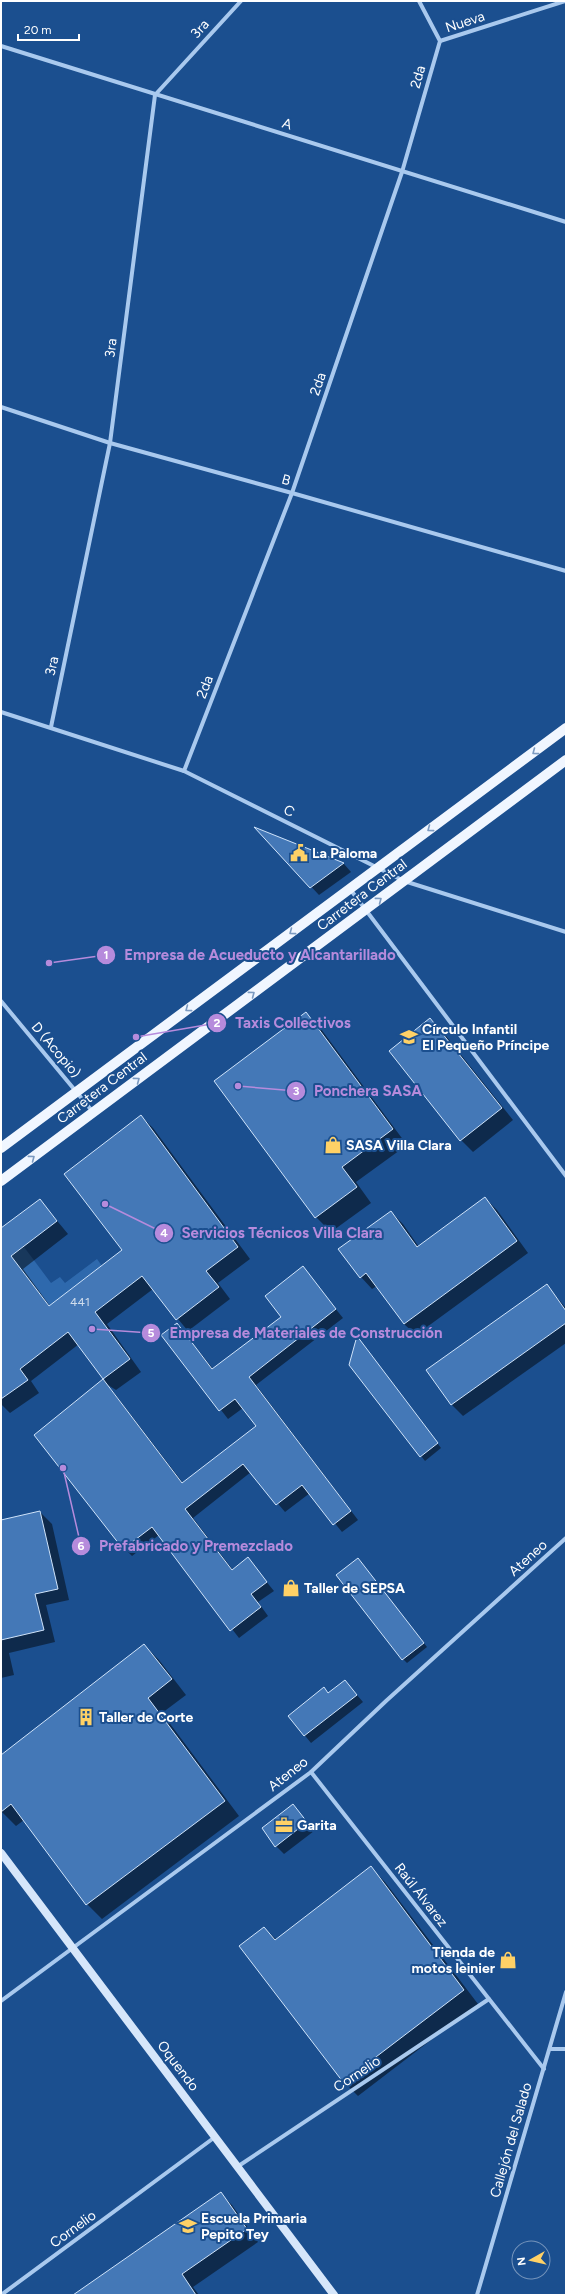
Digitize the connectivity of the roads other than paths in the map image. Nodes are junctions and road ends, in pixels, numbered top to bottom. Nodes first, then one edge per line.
1 (241, 1) edge
2 (418, 1) edge
3 (565, 1) edge
4 (440, 41) junction
5 (1, 46) edge
6 (155, 95) junction
7 (402, 172) junction
8 (566, 222) edge
9 (1, 406) edge
10 (110, 443) junction
11 (292, 493) junction
12 (566, 572) edge
13 (1, 712) edge
14 (51, 727) junction
15 (566, 728) edge
16 (566, 760) edge
17 (184, 771) junction
18 (378, 868) junction
19 (404, 881) junction
20 (350, 889) junction
21 (365, 910) junction
22 (566, 932) edge
23 (1, 1001) edge
24 (76, 1092) junction
25 (93, 1113) junction
26 (1, 1148) edge
27 (566, 1176) edge
28 (1, 1181) edge
29 (566, 1538) edge
30 (311, 1772) junction
31 (1, 1853) edge
32 (73, 1948) junction
33 (566, 1992) edge
34 (489, 1999) junction
35 (1, 2001) edge
36 (566, 2048) edge
37 (550, 2049) junction
38 (544, 2069) junction
39 (215, 2137) junction
40 (237, 2167) junction
41 (1, 2295) edge
42 (334, 2295) edge
43 (477, 2295) edge

1 - 6 street, 3ra
2 - 4 street
3 - 4 street, Nueva
4 - 7 street, 2da
5 - 6 street, A
6 - 7 street, A
6 - 10 street, 3ra
7 - 8 street, A
7 - 11 street, 2da
9 - 10 street, B
10 - 11 street, B
10 - 14 street, 3ra
11 - 12 street, B
11 - 17 street, 2da
13 - 14 street, C
14 - 17 street, C
15 -> 18 main road, Carretera Central
16 - 19 main road, Carretera Central
17 - 18 street, C
18 - 19 street, C
18 - 20 main road, Carretera Central
21 -> 19 main road, Carretera Central
19 - 22 street, C
20 - 21 street
20 -> 24 main road, Carretera Central
25 -> 21 main road, Carretera Central
21 - 27 street
23 - 24 street, D (Acopio)
24 - 25 street, D (Acopio)
24 - 26 main road, Carretera Central
28 -> 25 main road, Carretera Central
29 - 30 street, Ateneo
30 - 32 street, Ateneo
30 - 34 street, Raúl Álvarez
31 - 32 street, Oquendo
32 - 35 street, Ateneo
32 - 39 street, Oquendo
33 - 37 street, Callejón del Salado
34 - 38 street, Raúl Álvarez
34 - 40 street, Cornelio
36 - 37 street
37 - 38 street, Callejón del Salado
38 - 43 street, Callejón del Salado
39 - 40 street, Oquendo
39 - 41 street, Cornelio
40 - 42 street, Oquendo

